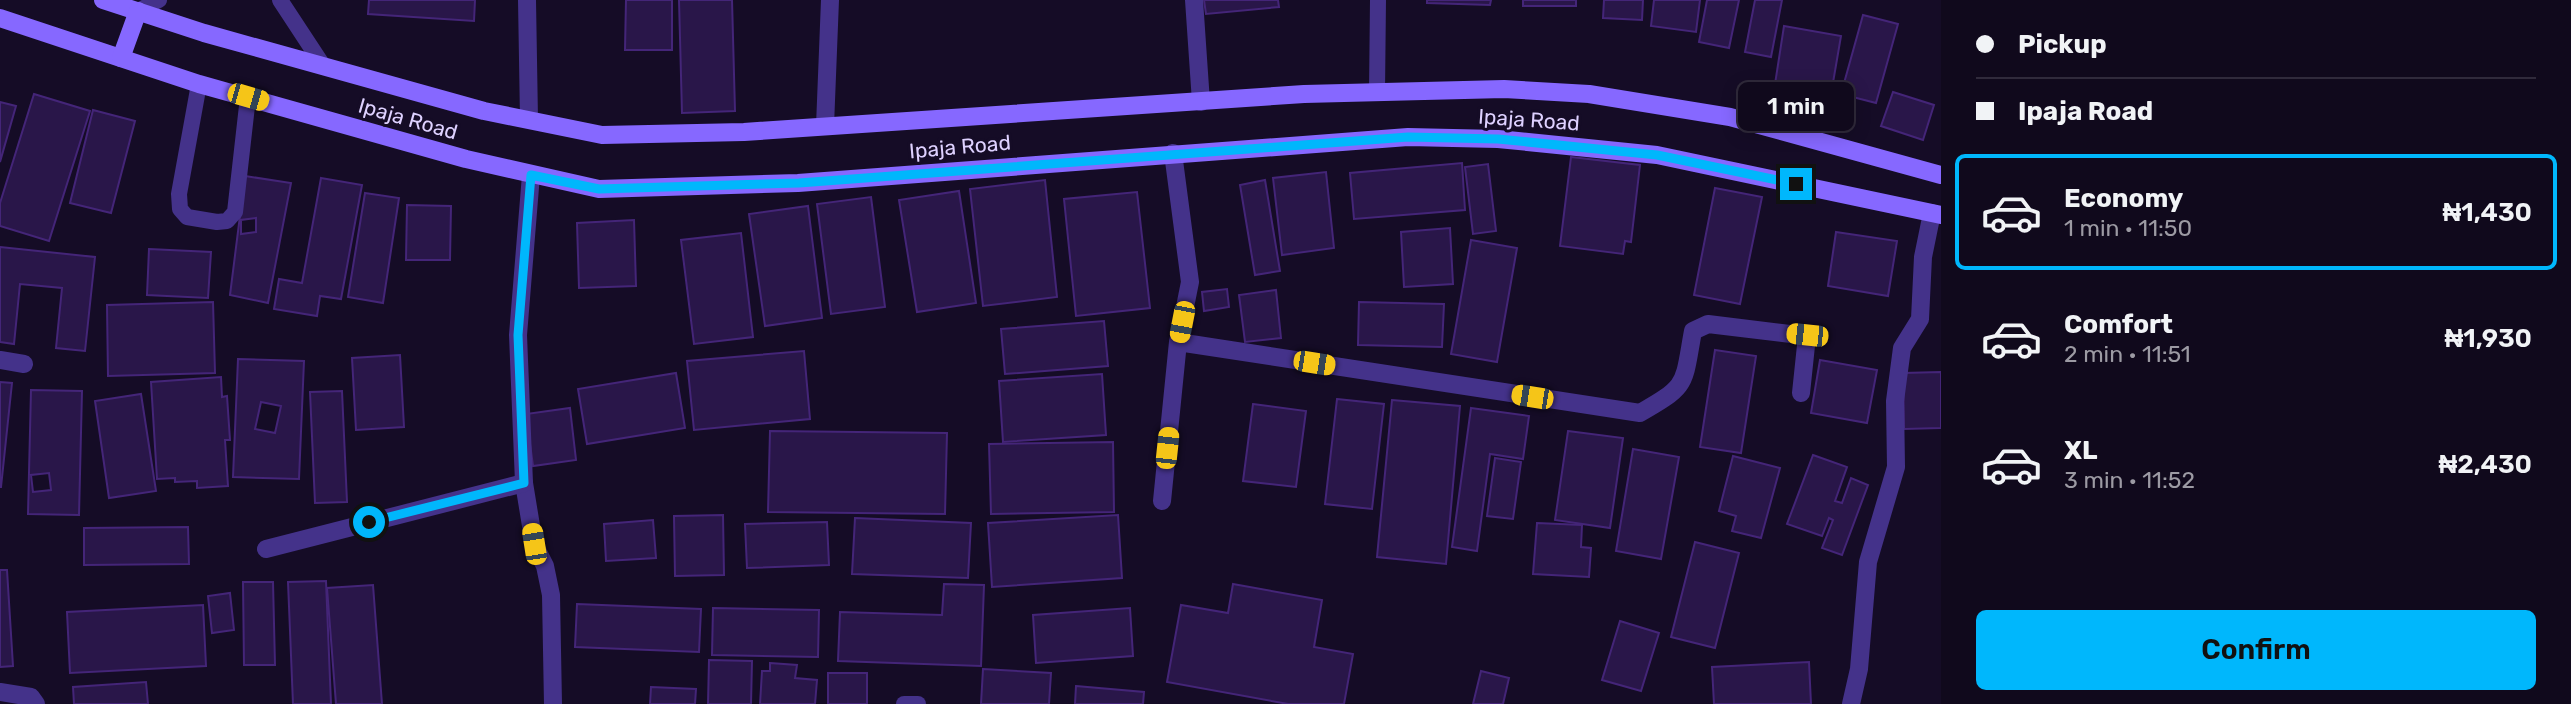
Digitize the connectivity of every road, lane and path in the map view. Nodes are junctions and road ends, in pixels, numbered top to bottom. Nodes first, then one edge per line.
1 (103, 0) edge
2 (159, 0) edge
3 (280, 0) edge
4 (527, 0) edge
5 (830, 0) edge
6 (1195, 0) edge
7 (1378, 0) edge
8 (138, 11) junction
9 (0, 18) edge
10 (121, 58) junction
11 (322, 64) junction
12 (199, 84) junction
13 (1377, 92) junction
14 (248, 97) junction
15 (1201, 102) junction
16 (529, 119) junction
17 (825, 126) junction
18 (1173, 153) junction
19 (531, 175) junction
20 (1941, 175) edge
21 (1937, 214) edge
22 (1178, 342) junction
23 (0, 360) edge
24 (24, 364) dead end
25 (1801, 393) dead end
26 (524, 483) junction
27 (1162, 501) dead end
28 (265, 549) dead end
29 (0, 692) edge
30 (36, 704) edge
31 (553, 704) edge
32 (904, 704) edge
33 (918, 704) edge
34 (1851, 704) edge

1 - 8 main road, Ipaja Road
2 - 8 lane
3 - 11 lane
4 - 16 street
5 - 17 street
6 - 15 street
7 - 13 lane
8 - 10 main road
8 - 11 main road, Ipaja Road
9 - 10 main road, Ipaja Road
10 - 12 main road, Ipaja Road
11 - 16 main road, Ipaja Road
12 - 14 main road, Ipaja Road
12 - 14 lane
13 - 15 main road, Ipaja Road
13 - 20 main road, Ipaja Road
14 - 19 main road, Ipaja Road
15 - 17 main road, Ipaja Road
16 - 17 main road, Ipaja Road
18 - 19 main road, Ipaja Road
18 - 21 main road, Ipaja Road
18 - 22 street
19 - 26 street
21 - 34 street
22 - 25 street
22 - 27 street
23 - 24 street
26 - 28 street
26 - 31 street
29 - 30 street
32 - 33 lane

